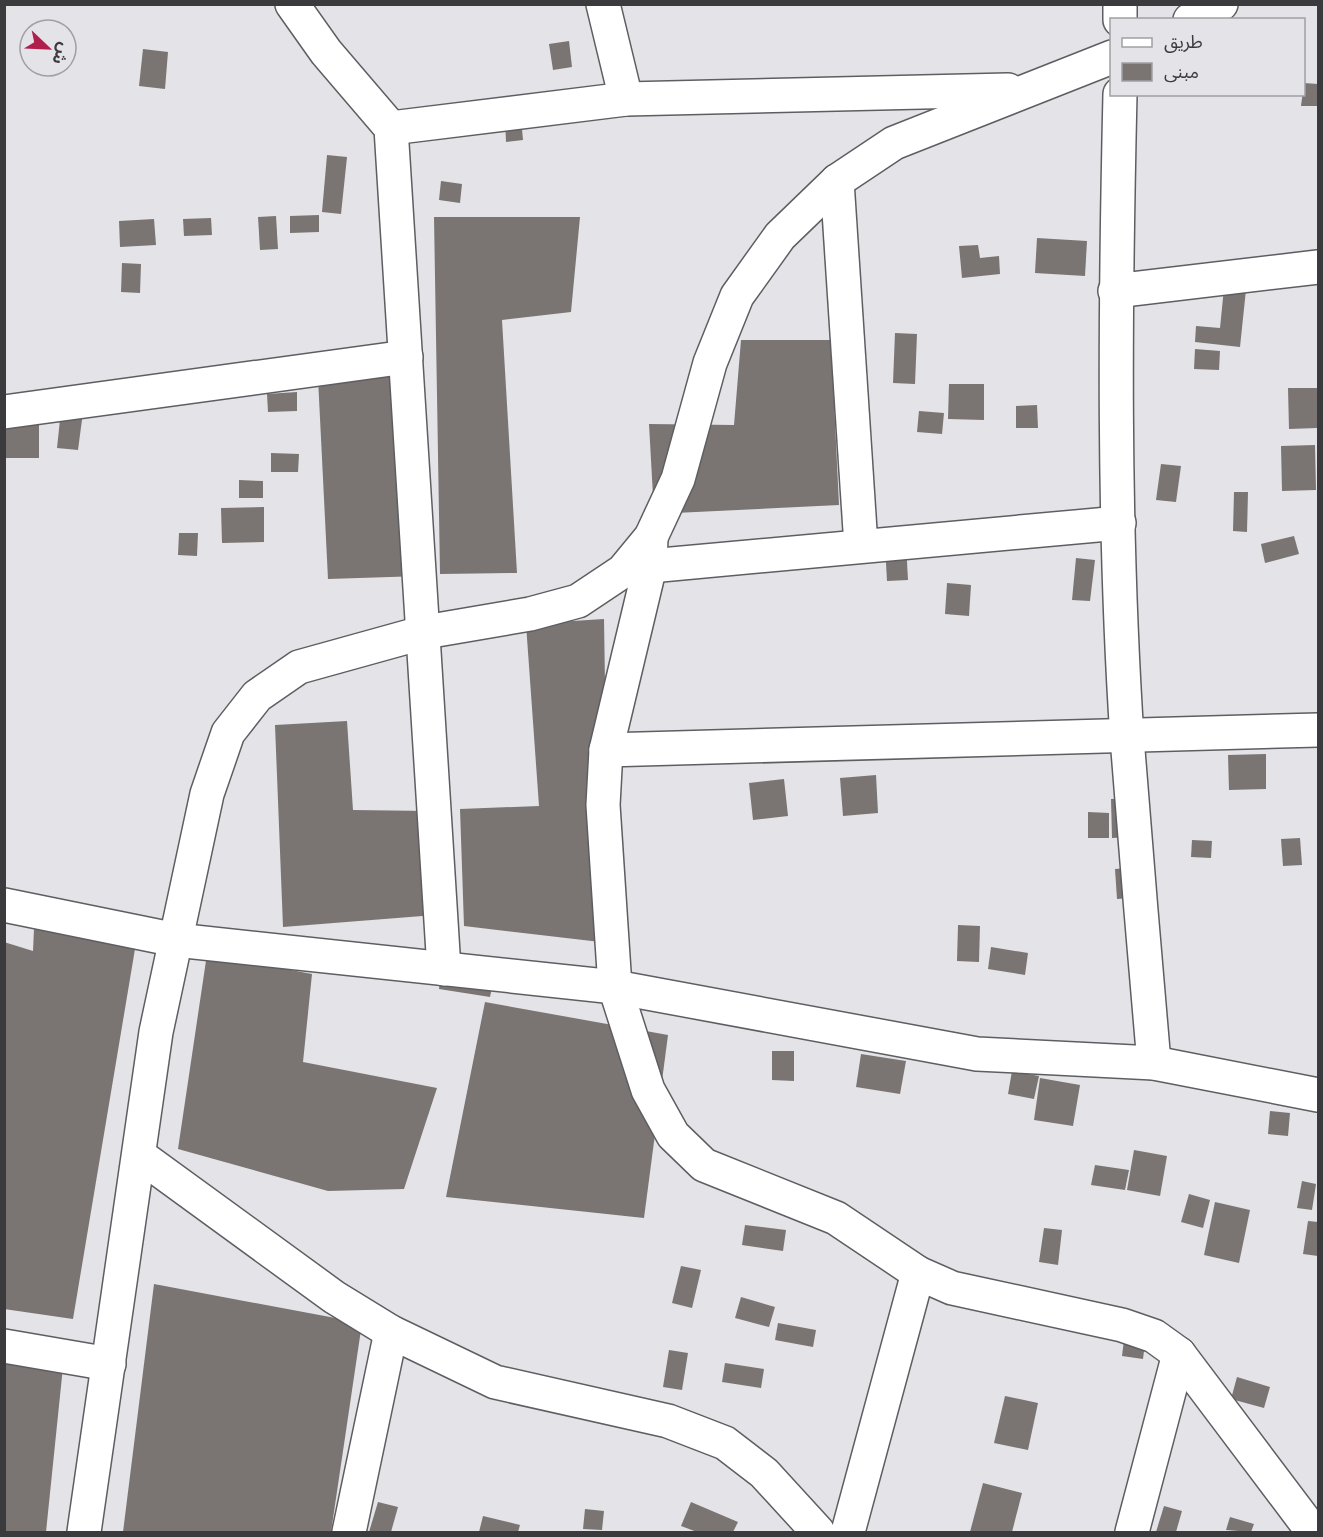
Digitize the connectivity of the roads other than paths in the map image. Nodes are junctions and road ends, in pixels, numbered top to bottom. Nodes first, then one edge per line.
1 (292, 4) edge
2 (603, 4) edge
3 (1221, 4) edge
4 (1194, 18) edge
5 (1110, 58) edge
6 (1028, 90) junction
7 (1120, 96) edge
8 (626, 99) junction
9 (391, 128) junction
10 (837, 181) junction
11 (1318, 267) edge
12 (1115, 291) junction
13 (406, 357) junction
14 (4, 412) edge
15 (1119, 523) junction
16 (861, 546) junction
17 (650, 551) junction
18 (425, 632) junction
19 (1318, 730) edge
20 (1127, 736) junction
21 (606, 750) junction
22 (4, 905) edge
23 (176, 940) junction
24 (444, 969) junction
25 (615, 987) junction
26 (1154, 1063) junction
27 (1318, 1095) edge
28 (139, 1155) junction
29 (918, 1273) junction
30 (391, 1332) junction
31 (4, 1346) edge
32 (1179, 1354) junction
33 (109, 1364) junction
34 (84, 1533) edge
35 (349, 1533) edge
36 (818, 1533) edge
37 (848, 1533) edge
38 (1132, 1533) edge
39 (1313, 1533) edge

1 - 9 street
2 - 8 street
3 - 4 street
5 - 6 street
6 - 8 street
6 - 10 street
7 - 12 street
8 - 9 street
9 - 13 street
10 - 16 street
10 - 17 street
11 - 12 street
12 - 15 street
13 - 14 street
13 - 18 street
15 - 16 street
15 - 20 street
16 - 17 street
17 - 18 street
17 - 21 street
18 - 23 street
18 - 24 street
19 - 20 street
20 - 21 street
20 - 26 street
21 - 25 street
22 - 23 street
23 - 24 street
23 - 28 street
24 - 25 street
25 - 26 street
25 - 29 street
26 - 27 street
28 - 30 street
28 - 33 street
29 - 32 street
29 - 37 street
30 - 35 street
30 - 36 street
31 - 33 street
32 - 38 street
32 - 39 street
33 - 34 street

